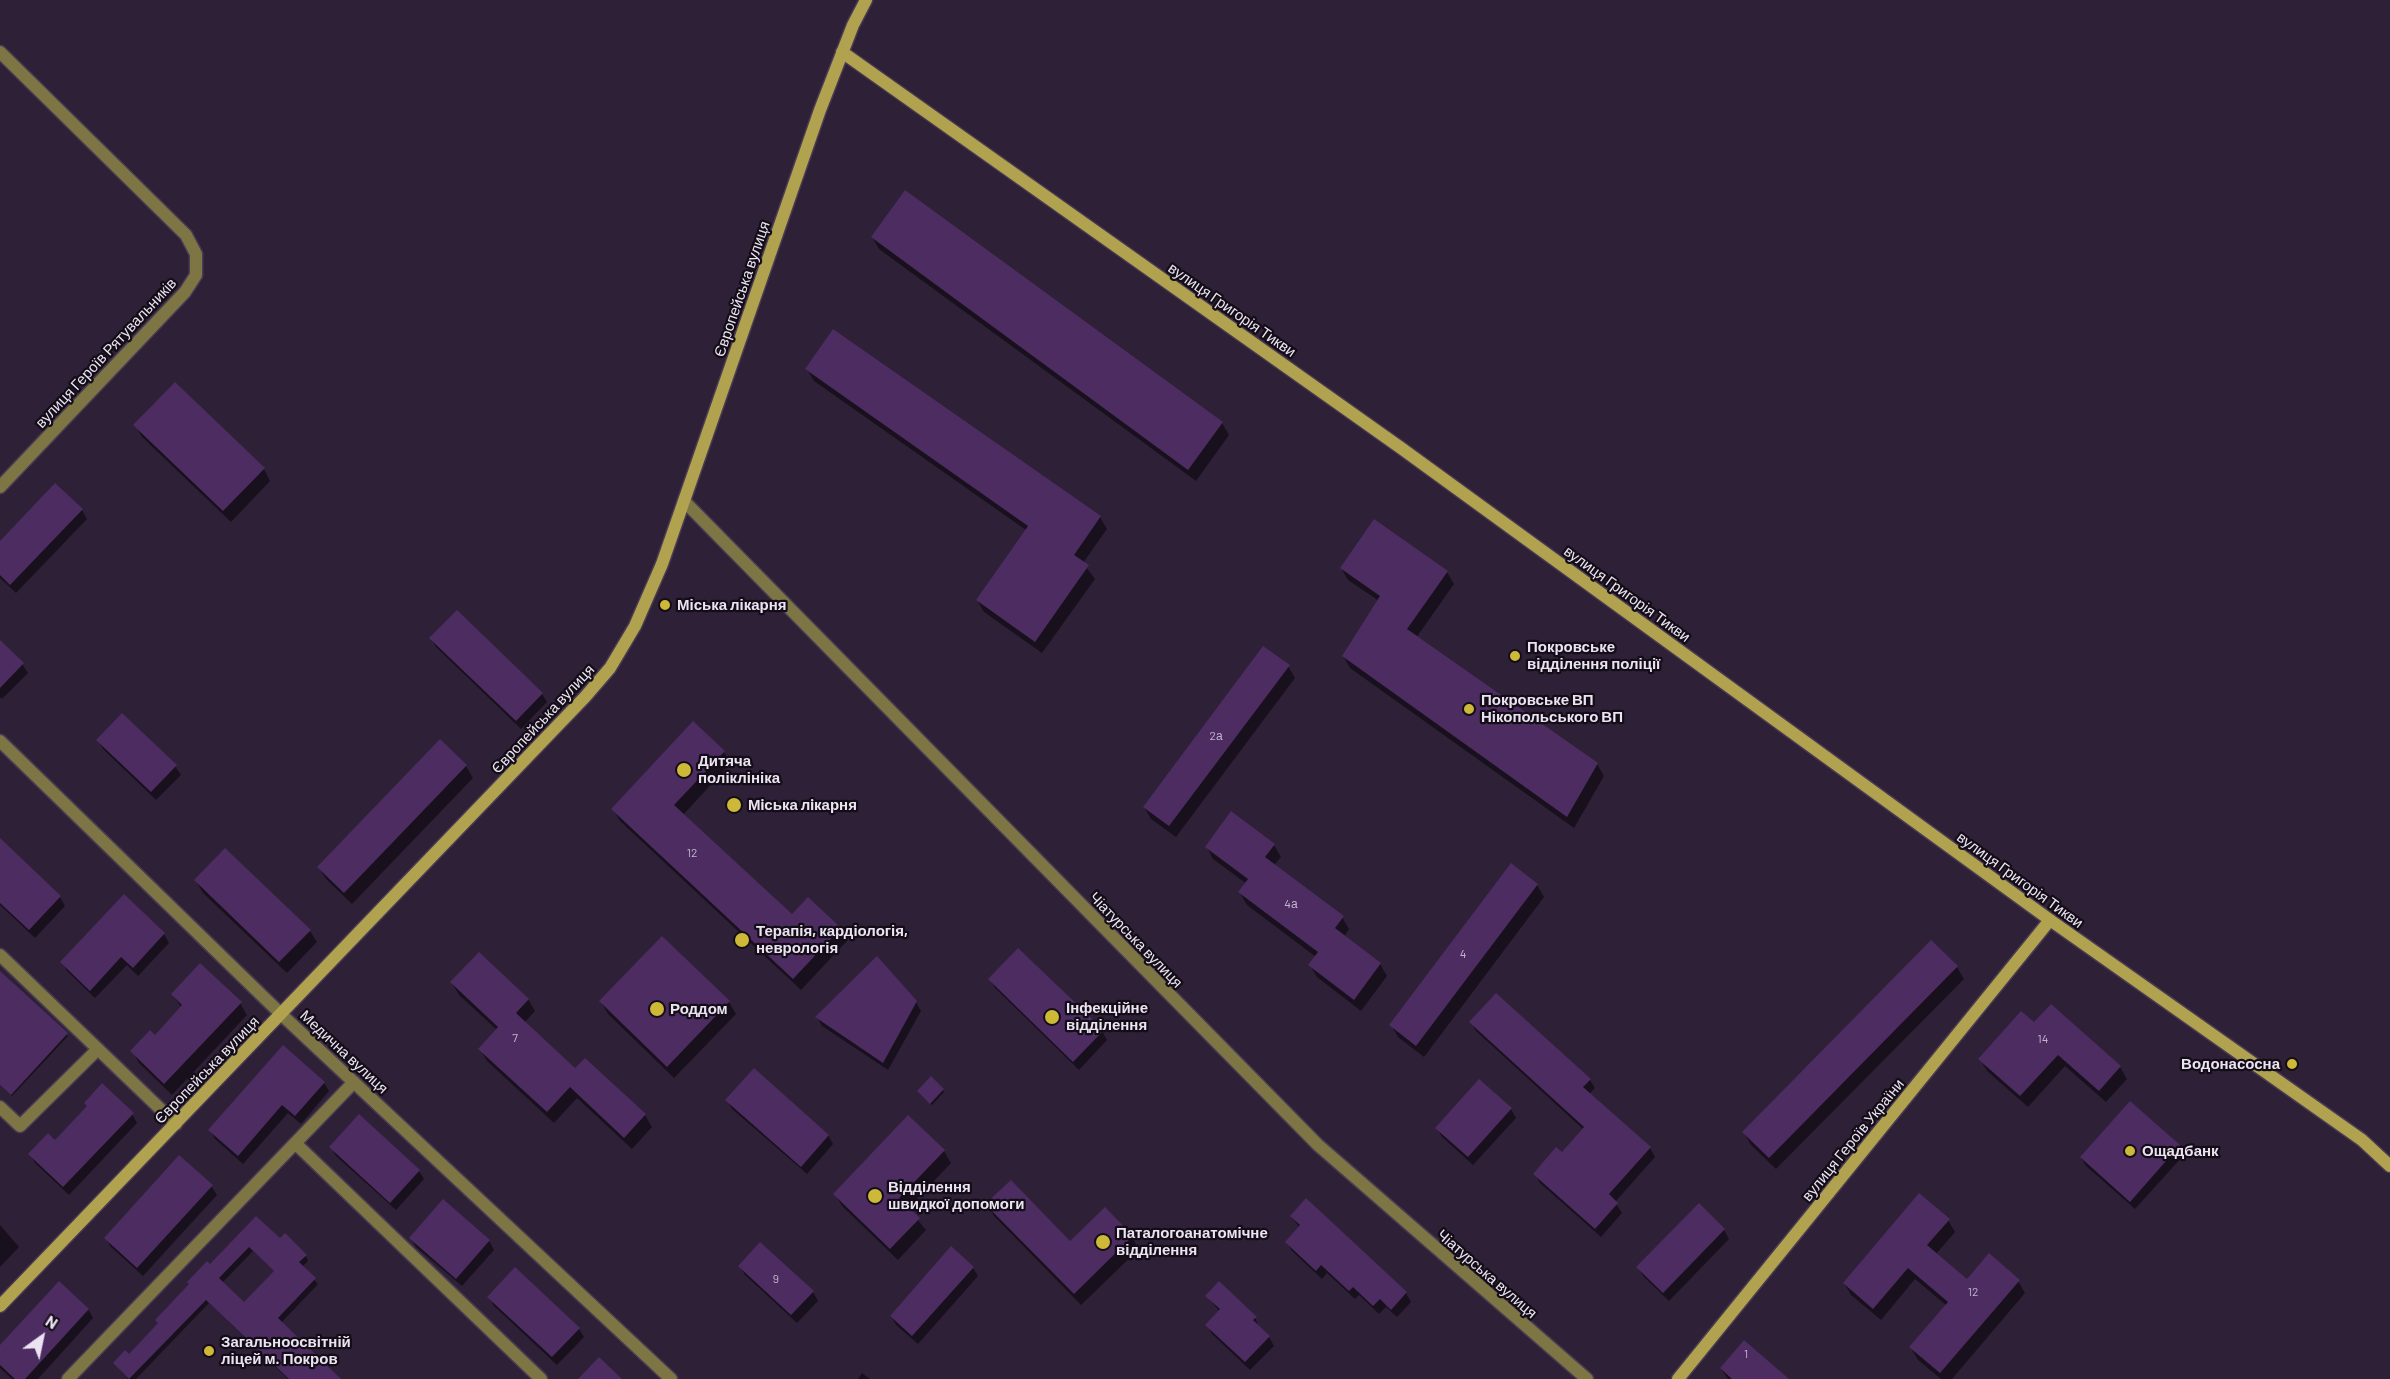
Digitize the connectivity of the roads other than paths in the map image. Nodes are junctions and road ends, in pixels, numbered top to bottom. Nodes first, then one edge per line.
1 (866, 0) edge
2 (0, 52) edge
3 (842, 52) junction
4 (0, 487) edge
5 (684, 501) junction
6 (0, 741) edge
7 (2050, 920) junction
8 (0, 955) edge
9 (282, 1015) junction
10 (98, 1049) junction
11 (354, 1082) junction
12 (0, 1107) edge
13 (176, 1124) junction
14 (295, 1143) junction
15 (2390, 1166) edge
16 (0, 1306) edge
17 (68, 1379) edge
18 (541, 1379) edge
19 (671, 1379) edge
20 (1587, 1379) edge
21 (1678, 1379) edge

1 - 3 street, Європейська вулиця
2 - 4 street, вулиця Героїв Рятувальників
3 - 5 street, Європейська вулиця
3 - 7 street, вулиця Григорія Тикви
5 - 9 street, Європейська вулиця
5 - 20 street, Чіатурська вулиця
6 - 9 street, Медична вулиця
7 - 15 street, вулиця Григорія Тикви
7 - 21 street, вулиця Героїв України
8 - 10 street
9 - 11 street, Медична вулиця
9 - 13 street, Європейська вулиця
10 - 12 street
10 - 13 street
11 - 14 street
11 - 19 street, Медична вулиця
13 - 16 street, Європейська вулиця
14 - 17 street
14 - 18 street

